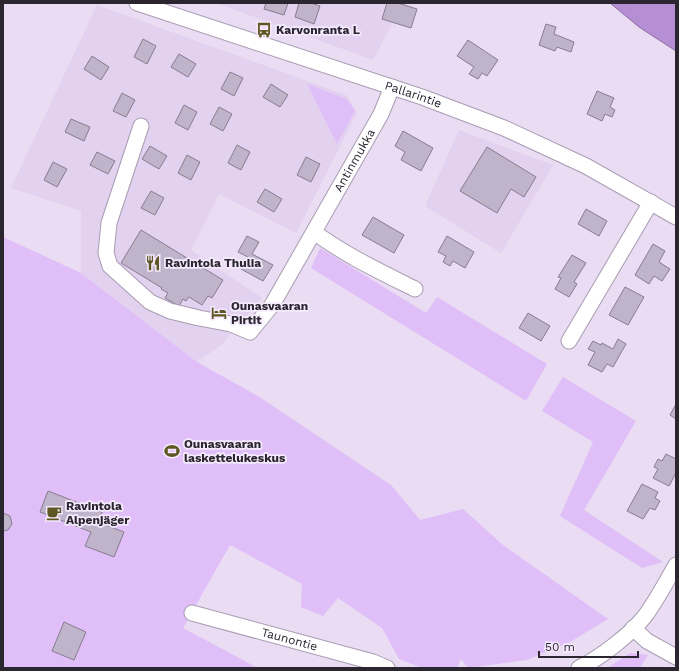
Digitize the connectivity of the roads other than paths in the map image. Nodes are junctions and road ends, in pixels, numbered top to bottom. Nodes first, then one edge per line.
1 (137, 3) edge
2 (392, 87) junction
3 (141, 126) dead end
4 (651, 202) junction
5 (676, 217) edge
6 (314, 232) junction
7 (415, 289) dead end
8 (569, 341) dead end
9 (676, 565) edge
10 (192, 613) dead end
11 (633, 628) junction
12 (676, 657) edge
13 (387, 668) edge
14 (580, 668) edge

1 - 2 street, Pallarintie
2 - 4 street, Pallarintie
2 - 6 street, Antinmukka
3 - 6 street, Antinmukka
4 - 5 street, Pallarintie
4 - 8 street
6 - 7 street
9 - 11 street
10 - 13 street, Taunontie
11 - 12 street
11 - 14 street

